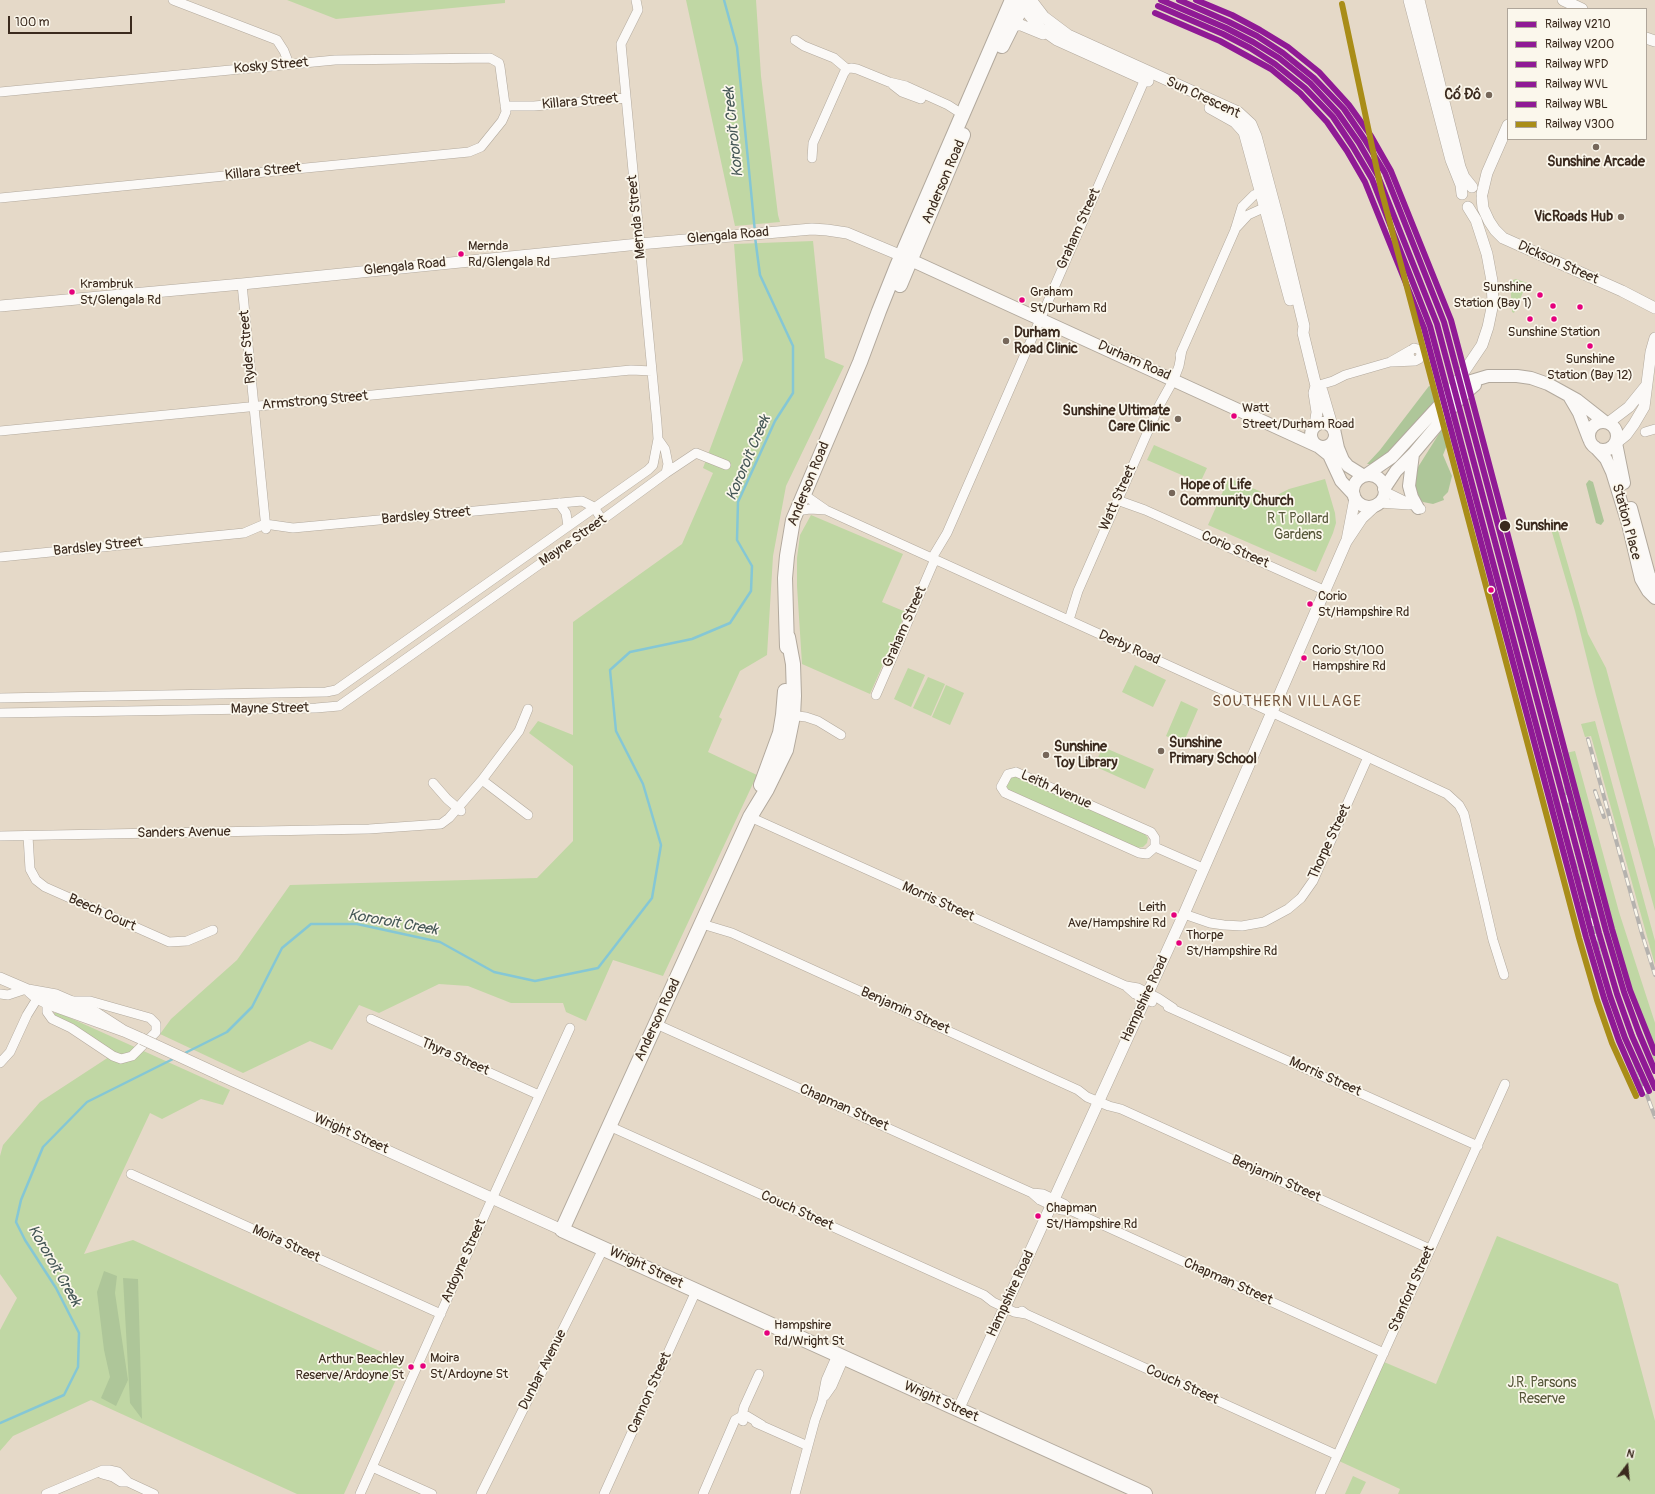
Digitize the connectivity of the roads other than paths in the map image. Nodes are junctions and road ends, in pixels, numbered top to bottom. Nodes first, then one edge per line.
1 (173, 0) edge
2 (636, 0) edge
3 (1409, 0) edge
4 (1419, 0) edge
5 (1564, 0) edge
6 (1022, 1) edge
7 (1580, 8) edge
8 (1011, 26) junction
9 (795, 40) dead end
10 (1057, 40) junction
11 (285, 65) junction
12 (847, 69) junction
13 (1146, 76) junction
14 (0, 92) edge
15 (625, 98) junction
16 (506, 109) junction
17 (966, 116) junction
18 (1507, 127) edge
19 (812, 158) dead end
20 (1487, 173) junction
21 (1472, 187) junction
22 (1265, 190) junction
23 (1462, 194) junction
24 (1482, 196) junction
25 (0, 198) edge
26 (1270, 207) junction
27 (1468, 207) junction
28 (1235, 230) junction
29 (639, 244) junction
30 (906, 258) junction
31 (242, 284) junction
32 (0, 306) edge
33 (1655, 308) edge
34 (1040, 318) junction
35 (1654, 344) edge
36 (1390, 362) junction
37 (652, 368) junction
38 (1488, 376) junction
39 (1171, 378) junction
40 (1315, 383) junction
41 (1646, 386) junction
42 (1567, 394) junction
43 (1447, 397) junction
44 (254, 406) junction
45 (1606, 422) junction
46 (1269, 423) junction
47 (1315, 426) junction
48 (1655, 429) edge
49 (0, 431) edge
50 (1645, 432) dead end
51 (1335, 433) junction
52 (658, 439) junction
53 (1616, 443) junction
54 (1593, 445) junction
55 (1318, 446) junction
56 (1413, 454) junction
57 (726, 465) dead end
58 (666, 473) junction
59 (1365, 476) junction
60 (634, 480) junction
61 (1384, 490) junction
62 (642, 491) junction
63 (803, 494) junction
64 (1354, 497) junction
65 (1118, 498) junction
66 (559, 503) junction
67 (1378, 503) junction
68 (594, 507) junction
69 (1417, 507) junction
70 (826, 510) junction
71 (796, 511) junction
72 (602, 520) junction
73 (1632, 523) junction
74 (568, 526) junction
75 (266, 527) junction
76 (1346, 542) junction
77 (0, 556) edge
78 (935, 559) junction
79 (495, 577) junction
80 (1655, 587) edge
81 (503, 590) junction
82 (1326, 591) junction
83 (1655, 598) edge
84 (1067, 619) junction
85 (876, 695) dead end
86 (0, 698) edge
87 (528, 709) dead end
88 (1271, 712) junction
89 (0, 713) edge
90 (788, 715) junction
91 (841, 735) dead end
92 (1368, 757) junction
93 (433, 783) dead end
94 (479, 784) junction
95 (459, 810) junction
96 (752, 813) junction
97 (528, 814) dead end
98 (0, 836) edge
99 (28, 836) junction
100 (1155, 847) junction
101 (1203, 868) junction
102 (1184, 914) junction
103 (704, 920) junction
104 (213, 930) dead end
105 (1504, 976) dead end
106 (0, 978) edge
107 (27, 990) junction
108 (0, 994) edge
109 (39, 995) junction
110 (1147, 996) junction
111 (69, 1001) junction
112 (49, 1004) junction
113 (27, 1015) junction
114 (371, 1019) dead end
115 (656, 1024) junction
116 (570, 1028) dead end
117 (124, 1031) junction
118 (0, 1063) edge
119 (1505, 1084) dead end
120 (539, 1095) junction
121 (1099, 1099) junction
122 (609, 1126) junction
123 (1478, 1146) junction
124 (131, 1174) dead end
125 (492, 1198) junction
126 (1052, 1202) junction
127 (562, 1230) junction
128 (603, 1249) junction
129 (1430, 1249) junction
130 (696, 1291) junction
131 (1005, 1305) junction
132 (441, 1314) junction
133 (1384, 1352) junction
134 (841, 1357) junction
135 (759, 1374) dead end
136 (958, 1410) junction
137 (743, 1419) junction
138 (809, 1443) junction
139 (1337, 1455) junction
140 (372, 1467) junction
141 (481, 1493) edge
142 (46, 1494) edge
143 (154, 1494) edge
144 (360, 1494) edge
145 (432, 1494) edge
146 (604, 1494) edge
147 (703, 1494) edge
148 (795, 1494) edge
149 (1145, 1494) edge
150 (1320, 1494) edge

1 - 11 street
2 - 15 street, Mernda Street
3 - 23 street
4 - 21 street
5 - 7 street
6 - 8 main road, Anderson Road
6 - 10 street, Sun Crescent
6 - 13 street, Sun Crescent
6 - 17 main road, Anderson Road
8 - 10 street
8 - 17 main road, Anderson Road
9 - 12 street
10 - 13 street, Sun Crescent
11 - 14 street, Kosky Street
11 - 16 street, Kosky Street
12 - 17 street
12 - 19 street
13 - 22 street, Sun Crescent
13 - 34 street, Graham Street
15 - 16 street, Killara Street
15 - 29 street, Mernda Street
16 - 25 street, Killara Street
17 - 30 main road, Anderson Road
18 - 20 street
20 - 21 street
20 - 24 street
21 - 23 street
21 - 24 street
22 - 26 street, Sun Crescent
22 - 28 street, Watt Street
23 - 27 street
24 - 27 street
24 - 33 street, Dickson Street
26 - 28 street, Watt Street
26 - 40 street, Sun Crescent
27 - 43 street
28 - 39 street, Watt Street
29 - 30 street, Glengala Road
29 - 31 street, Glengala Road
29 - 37 street, Mernda Street
30 - 34 main road, Durham Road
30 - 63 main road, Anderson Road
31 - 32 street, Glengala Road
31 - 44 street, Ryder Street
34 - 39 main road, Durham Road
34 - 78 street, Graham Street
35 - 41 street
36 - 36 street
36 - 40 street
37 - 44 street, Armstrong Street
37 - 52 street, Mernda Street
38 - 42 main road
38 - 43 main road
38 - 56 main road
39 - 46 main road, Durham Road
39 - 65 street, Watt Street
40 - 47 street, Sun Crescent
40 - 51 street, Sun Crescent
41 - 45 street
41 - 53 street
42 - 45 main road
42 - 54 main road
43 - 59 main road
44 - 49 street, Armstrong Street
44 - 75 street, Ryder Street
45 - 53 main road
45 - 54 main road
46 - 47 main road, Durham Road
46 - 55 main road, Durham Road
47 - 51 main road
47 - 55 main road
48 - 50 street
51 - 55 main road
51 - 59 main road, Sun Crescent
52 - 58 street
52 - 60 street, Mayne Street
53 - 54 main road
53 - 73 main road, Station Place
54 - 73 main road, Station Place
55 - 64 main road
56 - 61 main road
56 - 69 main road
57 - 58 street, Mayne Street
58 - 62 street, Mayne Street
59 - 61 main road
59 - 64 main road
60 - 62 street
60 - 68 street, Mayne Street
61 - 67 main road
61 - 69 street
62 - 72 street, Mayne Street
63 - 70 street, Derby Road
63 - 71 main road, Anderson Road
64 - 67 main road
64 - 76 street, Hampshire Road
65 - 82 street, Corio Street
65 - 84 street, Watt Street
66 - 68 street, Bardsley Street
66 - 74 street
66 - 75 street, Bardsley Street
67 - 69 street
67 - 76 street, Hampshire Road
68 - 72 street
68 - 74 street, Mayne Street
70 - 71 street, Derby Road
70 - 78 street, Derby Road
71 - 90 main road, Anderson Road
72 - 81 street, Mayne Street
73 - 80 main road, Station Place
73 - 83 main road, Station Place
74 - 79 street, Mayne Street
75 - 77 street, Bardsley Street
76 - 82 street, Hampshire Road
78 - 84 street, Derby Road
78 - 85 street, Graham Street
79 - 81 street
79 - 86 street, Mayne Street
81 - 89 street, Mayne Street
82 - 88 street, Hampshire Road
84 - 88 street, Derby Road
87 - 94 street, Sanders Avenue
88 - 92 street, Derby Road
88 - 101 street, Hampshire Road
90 - 91 street
90 - 96 main road, Anderson Road
92 - 102 street, Thorpe Street
92 - 105 street, Derby Road
93 - 95 street
94 - 95 street, Sanders Avenue
94 - 97 street
95 - 99 street, Sanders Avenue
96 - 103 main road, Anderson Road
96 - 110 street, Morris Street
98 - 99 street, Sanders Avenue
99 - 104 street, Beech Court
100 - 100 street, Leith Avenue
100 - 101 street
101 - 102 street, Hampshire Road
102 - 110 street, Hampshire Road
103 - 115 main road, Anderson Road
103 - 121 street, Benjamin Street
106 - 107 street, Wright Street
107 - 108 street
107 - 109 street, Wright Street
107 - 113 street
109 - 111 street, Wright Street
109 - 112 street, Wright Street
109 - 113 street
110 - 121 street, Hampshire Road
110 - 123 street, Morris Street
111 - 112 street
111 - 112 street, Wright Street
111 - 117 street, Wright Street
112 - 117 street, Wright Street
113 - 118 street
114 - 120 street, Thyra Street
115 - 122 main road, Anderson Road
115 - 126 street, Chapman Street
116 - 120 street, Ardoyne Street
117 - 125 street, Wright Street, bridge
119 - 123 street, Stanford Street
120 - 125 street, Ardoyne Street
121 - 126 street, Hampshire Road
121 - 129 street, Benjamin Street
122 - 127 main road, Anderson Road
122 - 131 street, Couch Street
123 - 129 street, Stanford Street
124 - 132 street, Moira Street
125 - 127 street, Wright Street
125 - 132 street, Ardoyne Street
126 - 131 street, Hampshire Road
126 - 133 street, Chapman Street
127 - 128 main road, Wright Street
128 - 130 main road, Wright Street
128 - 141 street, Dunbar Avenue
129 - 133 street, Stanford Street
130 - 134 main road, Wright Street
130 - 146 street, Cannon Street
131 - 136 street, Hampshire Road
131 - 139 street, Couch Street
132 - 140 street, Ardoyne Street
133 - 139 street, Stanford Street
134 - 136 main road, Wright Street
134 - 138 street
135 - 137 street
136 - 149 main road, Wright Street
137 - 138 street
137 - 147 street
138 - 148 street
139 - 150 street, Stanford Street
140 - 144 street, Ardoyne Street
140 - 145 street
142 - 143 street

